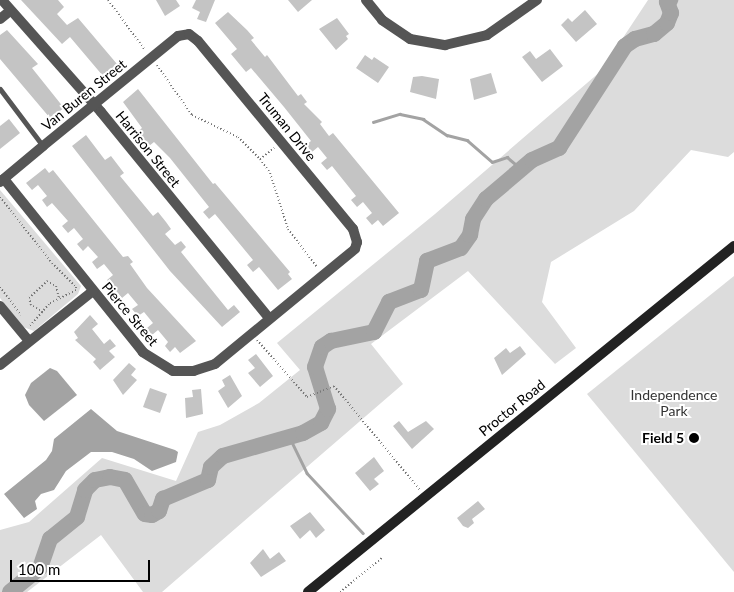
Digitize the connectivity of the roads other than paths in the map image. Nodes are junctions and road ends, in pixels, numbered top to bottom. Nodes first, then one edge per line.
1 (2, 0) edge
2 (366, 0) edge
3 (537, 0) edge
4 (10, 12) junction
5 (0, 20) edge
6 (189, 34) joint
7 (0, 89) edge
8 (94, 105) junction
9 (43, 146) junction
10 (2, 181) edge
11 (357, 242) joint
12 (734, 246) edge
13 (93, 291) junction
14 (0, 306) edge
15 (269, 318) junction
16 (28, 341) junction
17 (0, 365) edge
18 (308, 592) edge

1 - 4 street, Harrison Street
2 - 3 street
4 - 5 street
4 - 8 street, Harrison Street
6 - 8 street, Van Buren Street
6 - 11 street, Truman Drive
7 - 9 lane
8 - 9 street, Van Buren Street
8 - 15 street, Harrison Street
9 - 10 street, Van Buren Street
10 - 13 street, Pierce Street
11 - 15 street, Pierce Street
12 - 18 street, Proctor Road
13 - 15 street, Pierce Street
13 - 16 street
14 - 16 street
16 - 17 street

